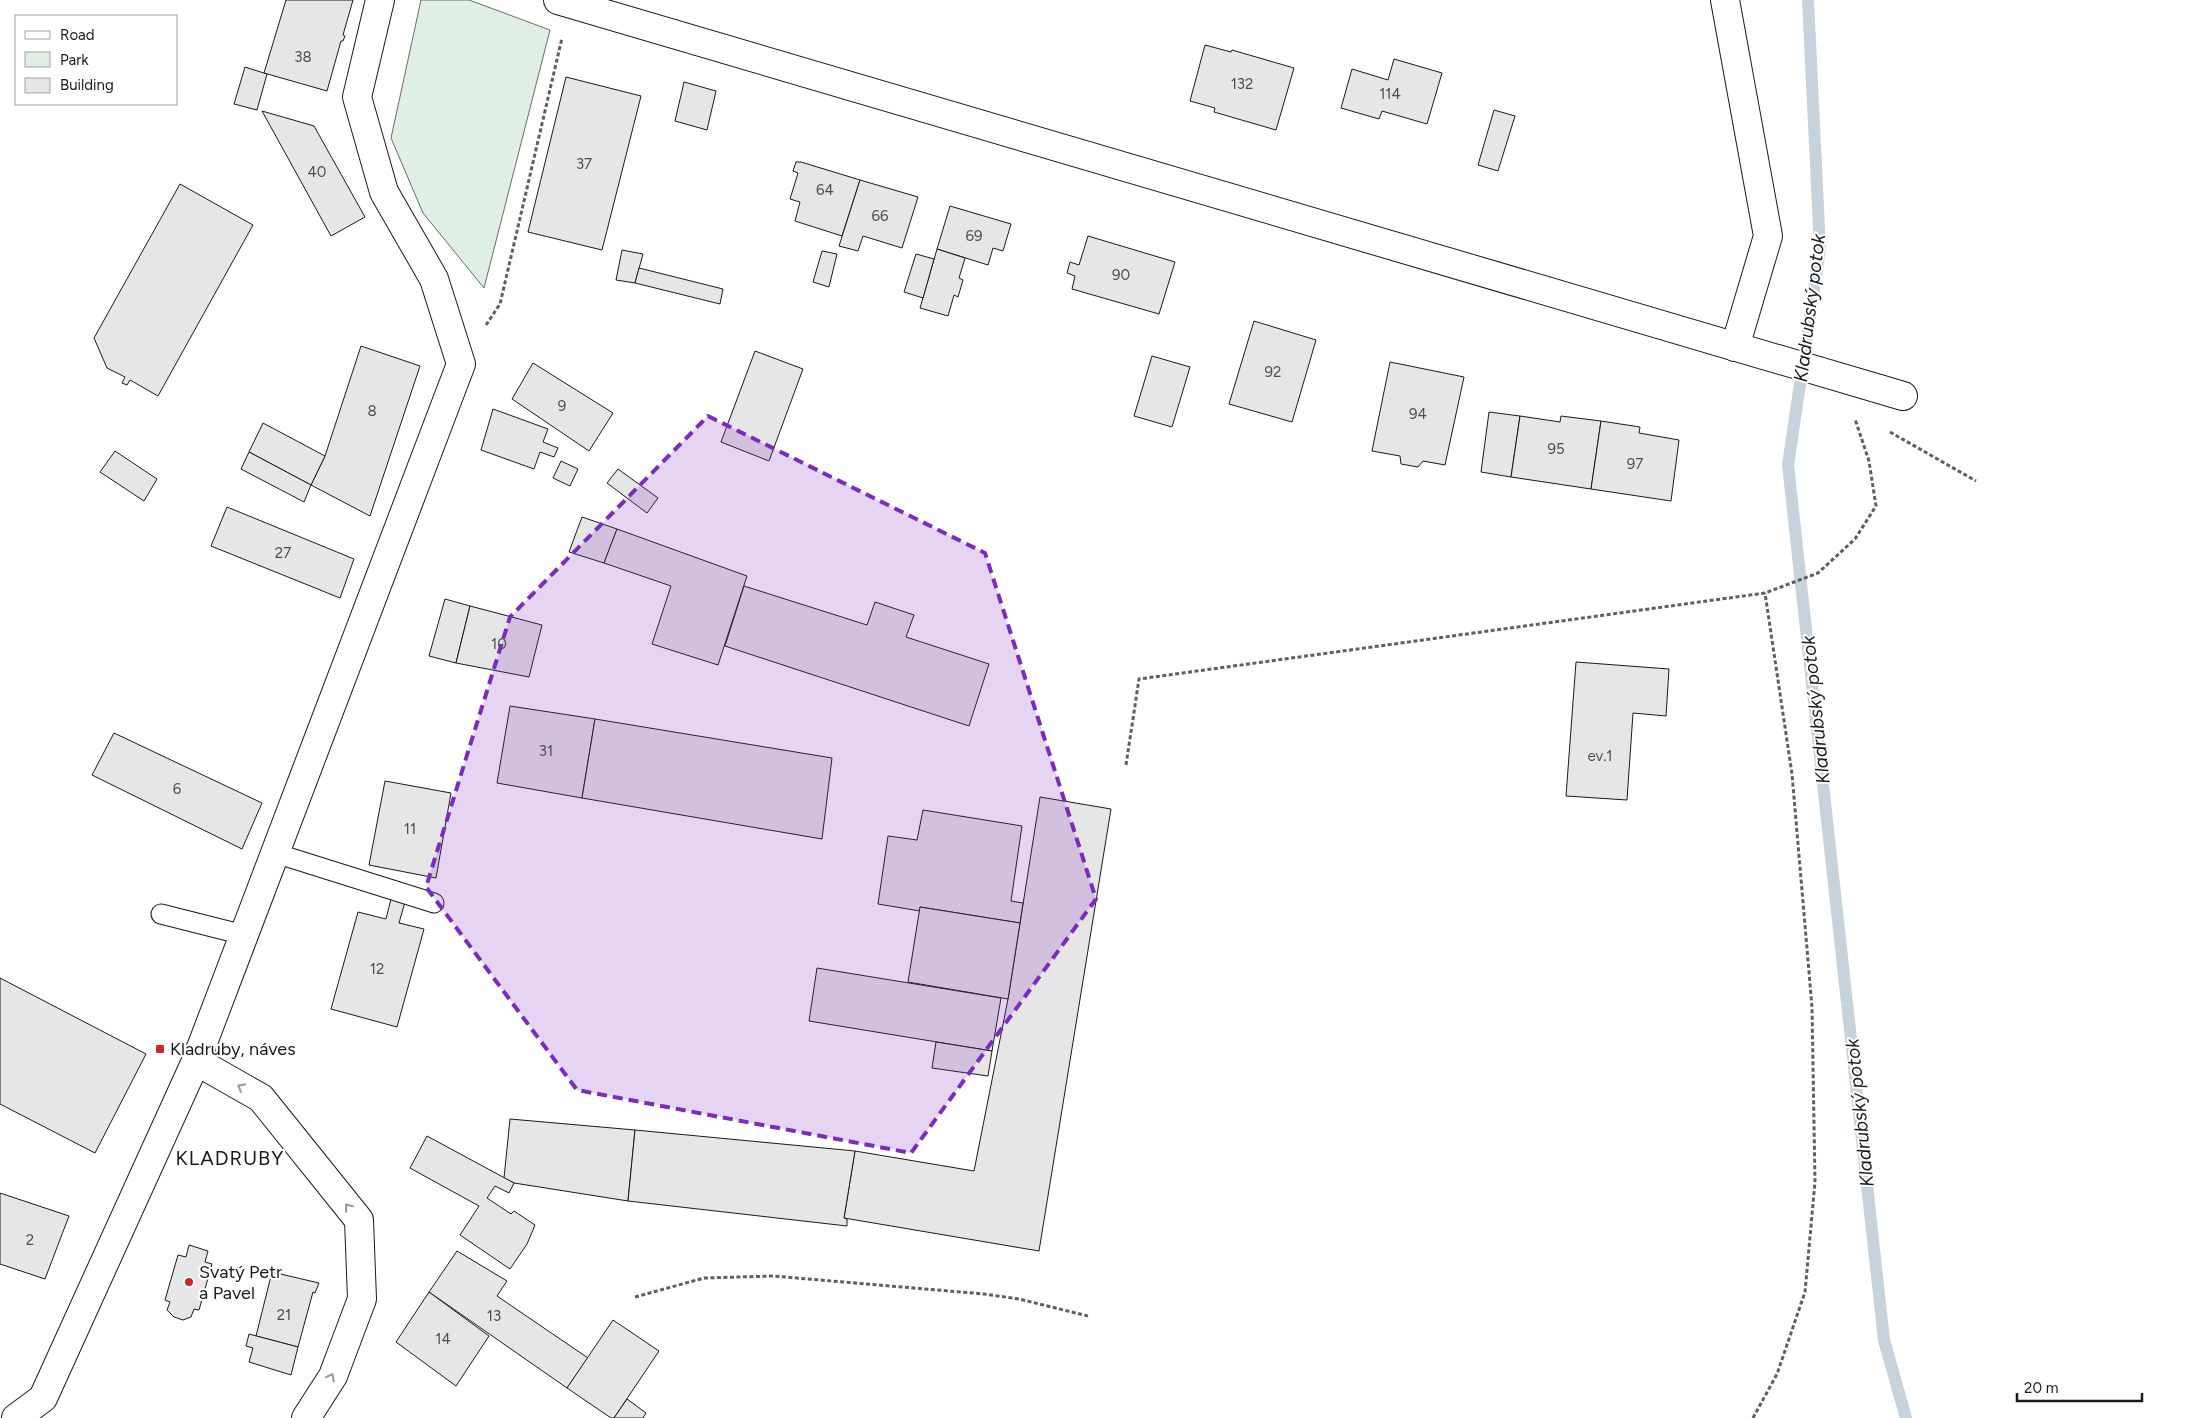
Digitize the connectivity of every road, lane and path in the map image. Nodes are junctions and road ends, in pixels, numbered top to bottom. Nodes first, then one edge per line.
1 (380, 0) edge
2 (1725, 0) edge
3 (564, 2) edge
4 (1735, 347) junction
5 (461, 364) junction
6 (1853, 382) junction
7 (1903, 396) dead end
8 (1885, 429) dead end
9 (1976, 481) dead end
10 (1765, 593) junction
11 (1126, 765) dead end
12 (275, 853) junction
13 (434, 903) dead end
14 (161, 914) dead end
15 (244, 935) junction
16 (196, 1061) junction
17 (635, 1298) dead end
18 (1088, 1316) dead end
19 (16, 1418) edge
20 (306, 1418) edge
21 (1754, 1418) edge

1 - 5 street
2 - 4 street
3 - 4 street
3 - 5 path
4 - 6 street
5 - 12 street
6 - 7 street
6 - 10 path
8 - 9 path
10 - 11 path
10 - 21 path
12 - 13 lane
12 - 15 street
14 - 15 lane
15 - 16 street
16 - 19 street
20 -> 16 street
17 - 18 path

